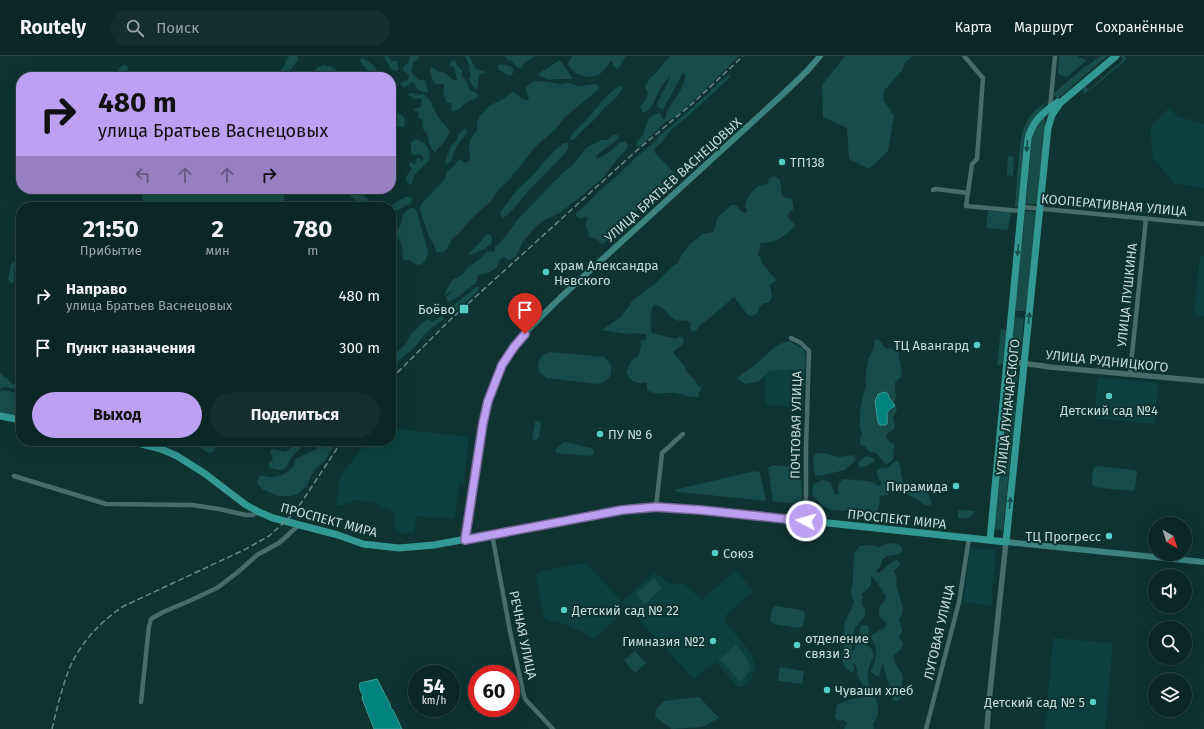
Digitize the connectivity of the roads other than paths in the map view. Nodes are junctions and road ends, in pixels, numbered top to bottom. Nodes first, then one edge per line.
1 (820, 56) edge
2 (964, 56) edge
3 (1055, 56) edge
4 (1116, 56) edge
5 (1070, 94) junction
6 (1050, 108) junction
7 (933, 190) dead end
8 (968, 193) junction
9 (1022, 209) junction
10 (1040, 209) junction
11 (1146, 218) junction
12 (1204, 224) edge
13 (791, 338) dead end
14 (1007, 361) junction
15 (1024, 363) junction
16 (1130, 374) junction
17 (1204, 381) edge
18 (0, 416) edge
19 (16, 419) edge
20 (683, 434) dead end
21 (152, 446) edge
22 (14, 476) dead end
23 (656, 507) junction
24 (259, 512) junction
25 (806, 521) junction
26 (299, 525) junction
27 (492, 534) junction
28 (969, 538) junction
29 (465, 540) junction
30 (990, 540) junction
31 (1006, 542) junction
32 (1204, 562) edge
33 (141, 702) dead end
34 (553, 729) edge
35 (926, 729) edge
36 (987, 729) edge

1 - 29 main road, УЛИЦА БРАТЬЕВ ВАСНЕЦОВЫХ
2 - 8 street
3 - 6 street
4 - 5 main road, УЛИЦА ЛУНАЧАРСКОГО
5 - 6 main road, УЛИЦА ЛУНАЧАРСКОГО
5 - 10 main road, УЛИЦА ЛУНАЧАРСКОГО
6 -> 9 main road, УЛИЦА ЛУНАЧАРСКОГО
7 - 8 street
8 - 9 street, КООПЕРАТИВНАЯ УЛИЦА
9 - 10 street, КООПЕРАТИВНАЯ УЛИЦА
9 -> 14 main road, УЛИЦА ЛУНАЧАРСКОГО
10 - 11 street, КООПЕРАТИВНАЯ УЛИЦА
15 -> 10 main road, УЛИЦА ЛУНАЧАРСКОГО
11 - 12 street, КООПЕРАТИВНАЯ УЛИЦА
11 - 16 street, УЛИЦА ПУШКИНА
13 - 25 street, ПОЧТОВАЯ УЛИЦА
14 - 15 street, УЛИЦА РУДНИЦКОГО
14 - 30 main road, УЛИЦА ЛУНАЧАРСКОГО
15 - 16 street, УЛИЦА РУДНИЦКОГО
31 -> 15 main road, УЛИЦА ЛУНАЧАРСКОГО
16 - 17 street, УЛИЦА РУДНИЦКОГО
18 - 19 main road
20 - 23 street
21 - 24 main road, ПРОСПЕКТ МИРА
22 - 24 street
23 - 25 main road, ПРОСПЕКТ МИРА
23 - 27 main road, ПРОСПЕКТ МИРА
24 - 26 main road, ПРОСПЕКТ МИРА
25 - 28 main road, ПРОСПЕКТ МИРА
26 - 29 main road, ПРОСПЕКТ МИРА
26 - 33 street
27 - 29 main road, ПРОСПЕКТ МИРА
27 - 34 street, РЕЧНАЯ УЛИЦА
28 - 30 main road, ПРОСПЕКТ МИРА
28 - 35 street, ЛУГОВАЯ УЛИЦА
30 - 31 main road, ПРОСПЕКТ МИРА
31 - 32 main road, ПРОСПЕКТ МИРА
31 - 36 street, УЛИЦА ЛУНАЧАРСКОГО

